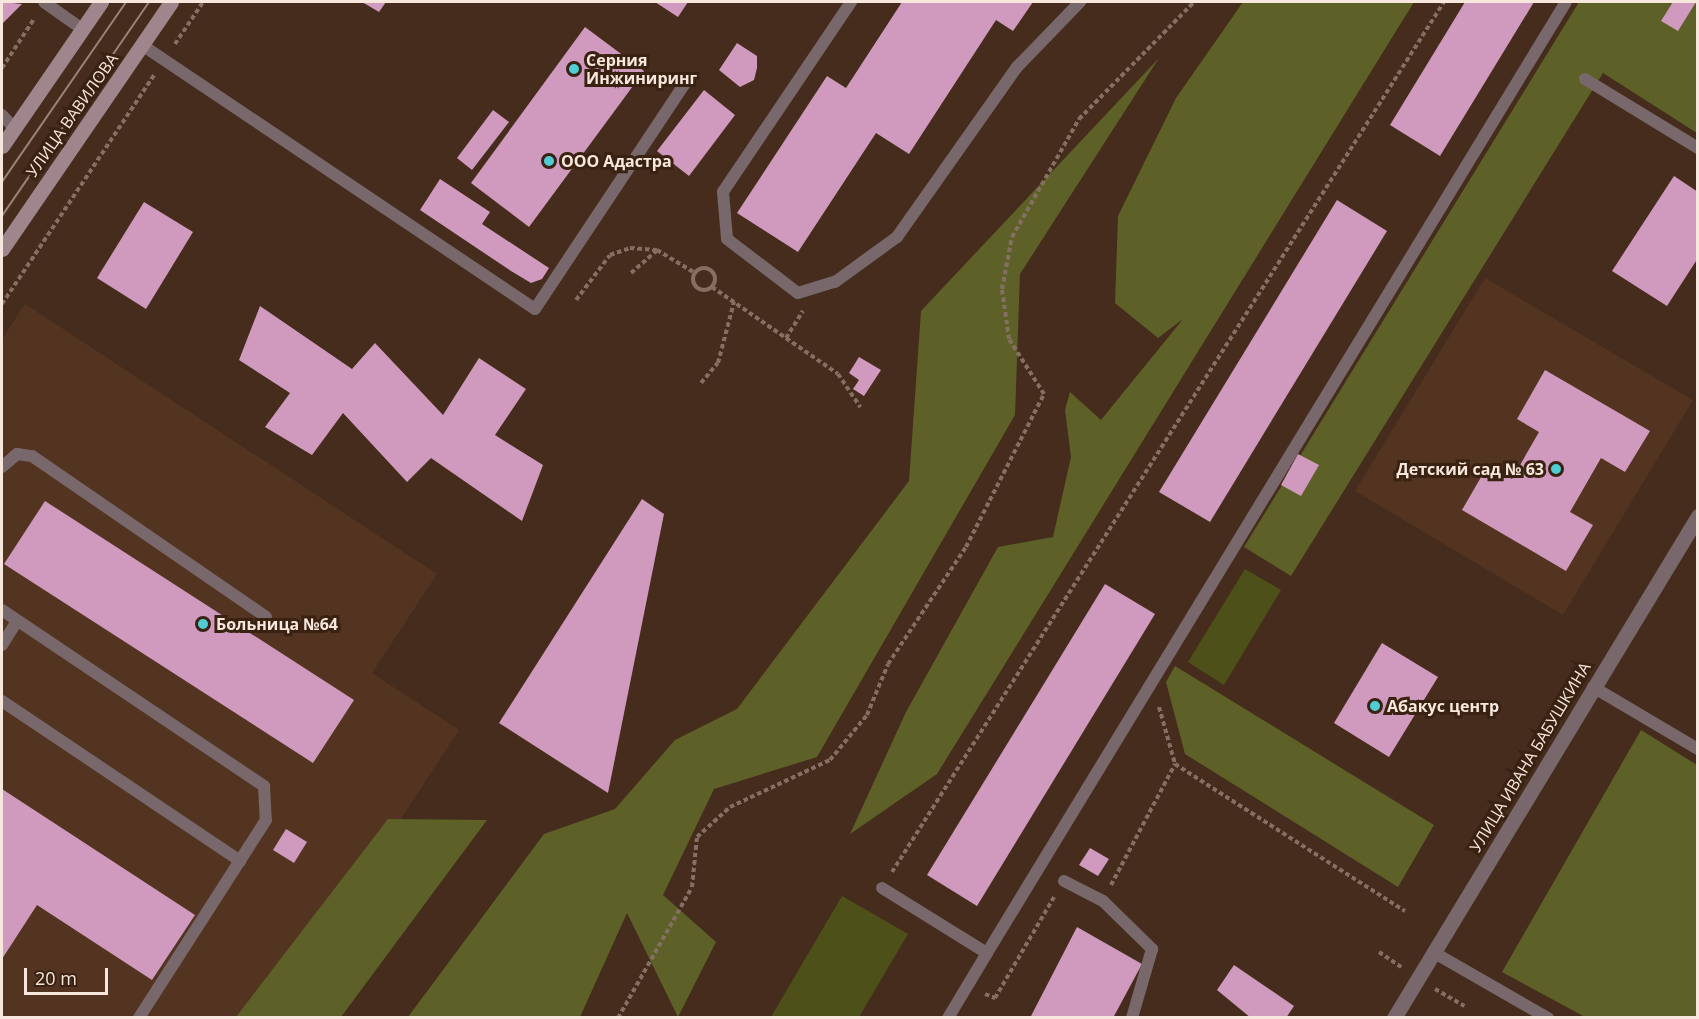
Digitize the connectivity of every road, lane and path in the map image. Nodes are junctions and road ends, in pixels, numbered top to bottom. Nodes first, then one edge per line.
1 (45, 2) edge
2 (101, 2) edge
3 (171, 2) edge
4 (203, 2) edge
5 (850, 2) edge
6 (1080, 2) edge
7 (1194, 2) edge
8 (1444, 2) edge
9 (1566, 2) edge
10 (82, 29) junction
11 (142, 45) junction
12 (164, 60) junction
13 (2, 68) edge
14 (688, 79) dead end
15 (1585, 79) dead end
16 (2, 115) edge
17 (14, 128) junction
18 (2, 146) edge
19 (1698, 148) edge
20 (2, 249) edge
21 (657, 250) junction
22 (631, 273) dead end
23 (694, 273) junction
24 (712, 287) junction
25 (576, 300) dead end
26 (734, 302) junction
27 (2, 304) edge
28 (701, 383) dead end
29 (860, 407) dead end
30 (2, 467) edge
31 (1698, 516) edge
32 (2, 610) edge
33 (266, 617) dead end
34 (17, 621) junction
35 (2, 645) edge
36 (1152, 681) junction
37 (1593, 687) junction
38 (2, 701) edge
39 (1698, 749) edge
40 (1174, 764) junction
41 (240, 861) junction
42 (1064, 881) joint
43 (882, 888) joint
44 (1103, 901) junction
45 (1406, 910) dead end
46 (1433, 952) junction
47 (987, 953) junction
48 (995, 998) dead end
49 (139, 1017) edge
50 (618, 1017) edge
51 (948, 1017) edge
52 (1132, 1017) edge
53 (1394, 1017) edge
54 (1548, 1017) edge

1 - 10 lane
1 - 13 path
2 - 10 main road
3 - 11 main road, УЛИЦА ВАВИЛОВА
4 - 12 path
5 - 6 lane
7 - 50 path
8 - 43 path
9 - 36 lane
10 - 17 main road
11 - 12 lane
11 - 20 main road, УЛИЦА ВАВИЛОВА
12 - 14 lane
12 - 27 path
15 - 19 lane
16 - 17 lane
17 - 18 main road
21 - 22 path
21 - 23 path
21 - 25 path
23 - 24 path
23 - 24 path
24 - 26 path
26 - 28 path
26 - 29 path
30 - 33 lane
31 - 37 street, УЛИЦА ИВАНА БАБУШКИНА
32 - 34 lane
34 - 35 lane
34 - 41 lane
36 - 40 path
36 - 47 lane
37 - 39 lane
37 - 46 street, УЛИЦА ИВАНА БАБУШКИНА
38 - 41 lane
40 - 44 path
40 - 45 path
41 - 49 lane
42 - 44 lane
42 - 48 path
43 - 47 lane
44 - 52 lane
46 - 53 street, УЛИЦА ИВАНА БАБУШКИНА
46 - 54 lane
47 - 51 lane

